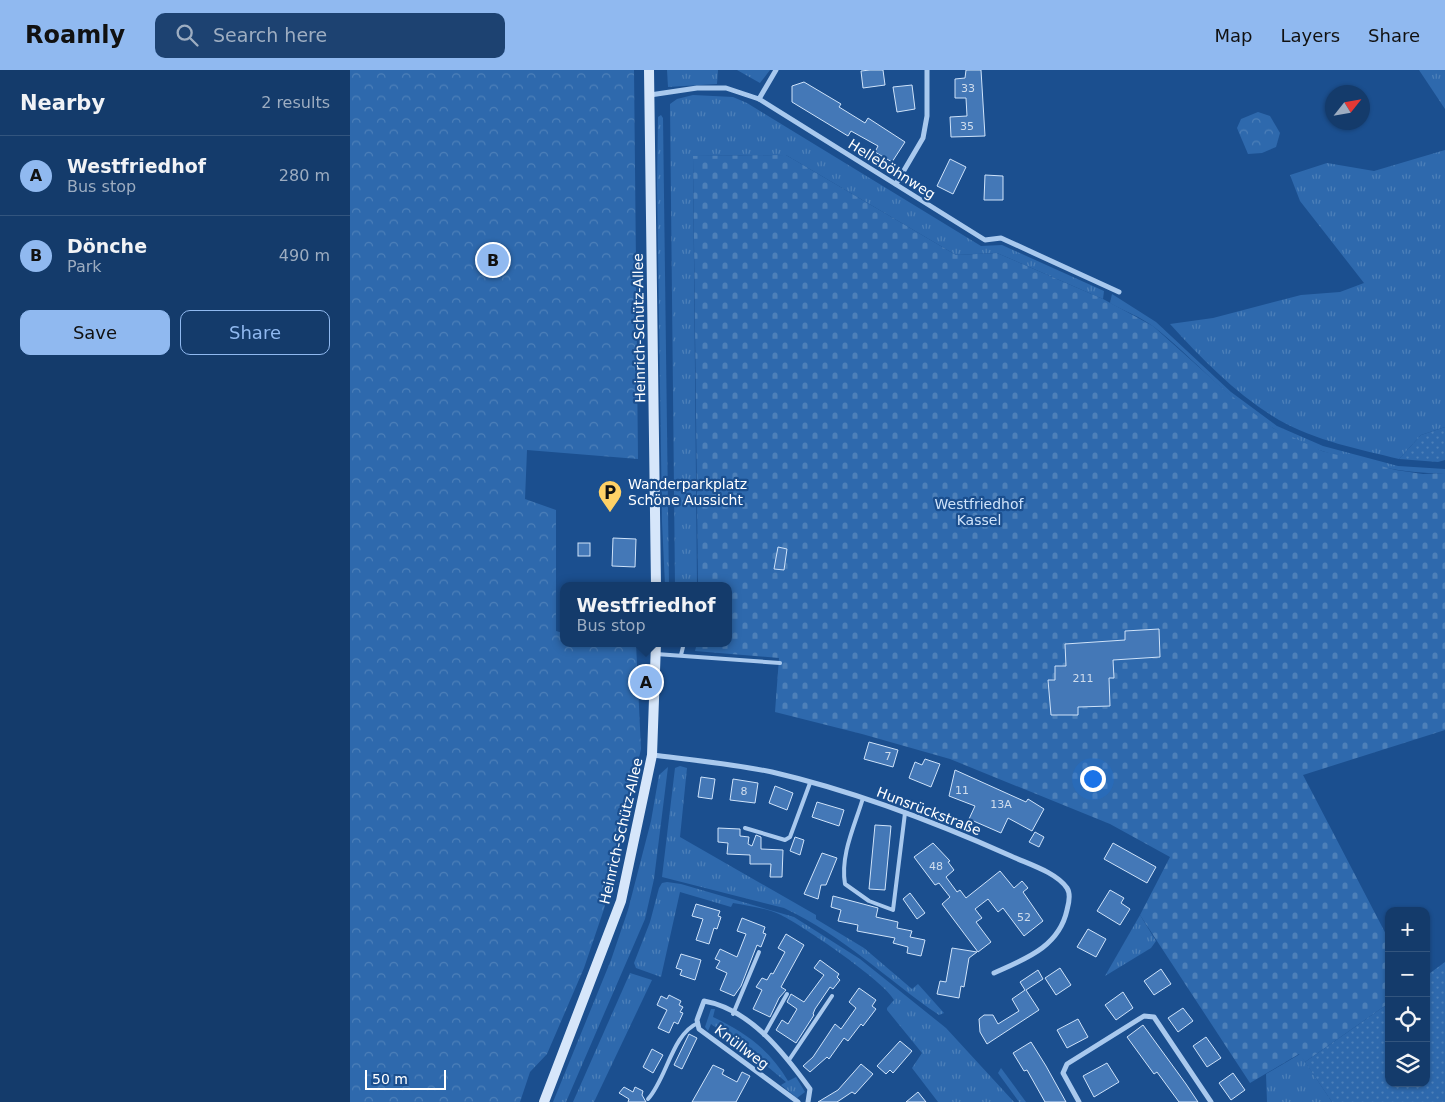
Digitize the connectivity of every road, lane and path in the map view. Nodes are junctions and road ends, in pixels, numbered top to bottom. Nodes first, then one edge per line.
1 (649, 70) edge
2 (776, 70) edge
3 (927, 70) edge
4 (649, 95) junction
5 (759, 98) junction
6 (896, 184) junction
7 (1119, 292) dead end
8 (656, 582) edge
9 (656, 647) edge
10 (683, 647) edge
11 (656, 654) junction
12 (681, 655) junction
13 (780, 663) dead end
14 (652, 755) junction
15 (810, 782) junction
16 (863, 798) junction
17 (905, 814) junction
18 (745, 828) dead end
19 (759, 952) dead end
20 (994, 973) dead end
21 (787, 994) dead end
22 (832, 996) dead end
23 (733, 1014) junction
24 (698, 1023) junction
25 (764, 1034) junction
26 (789, 1060) junction
27 (648, 1099) dead end
28 (544, 1102) edge
29 (798, 1102) edge
30 (808, 1102) edge
31 (1078, 1102) edge
32 (1211, 1102) edge

1 - 4 main road, Heinrich-Schütz-Allee
2 - 5 street
3 - 6 street
4 - 5 street, Helleböhnweg
4 - 8 main road, Heinrich-Schütz-Allee
5 - 6 street, Helleböhnweg
6 - 7 street, Helleböhnweg
9 - 11 main road, Heinrich-Schütz-Allee
10 - 12 lane
11 - 12 lane
11 - 14 main road, Heinrich-Schütz-Allee
12 - 13 lane
14 - 15 street, Hunsrückstraße
14 - 28 main road, Heinrich-Schütz-Allee
15 - 16 street, Hunsrückstraße
15 - 18 lane
16 - 17 street, Hunsrückstraße
16 - 17 lane
17 - 20 street, Hunsrückstraße
19 - 23 lane
21 - 25 lane
22 - 26 lane
23 - 24 street, Knüllweg
23 - 25 street, Knüllweg
24 - 27 lane
24 - 29 street, Knüllweg
25 - 26 street, Knüllweg
26 - 30 street, Knüllweg
31 - 32 street

